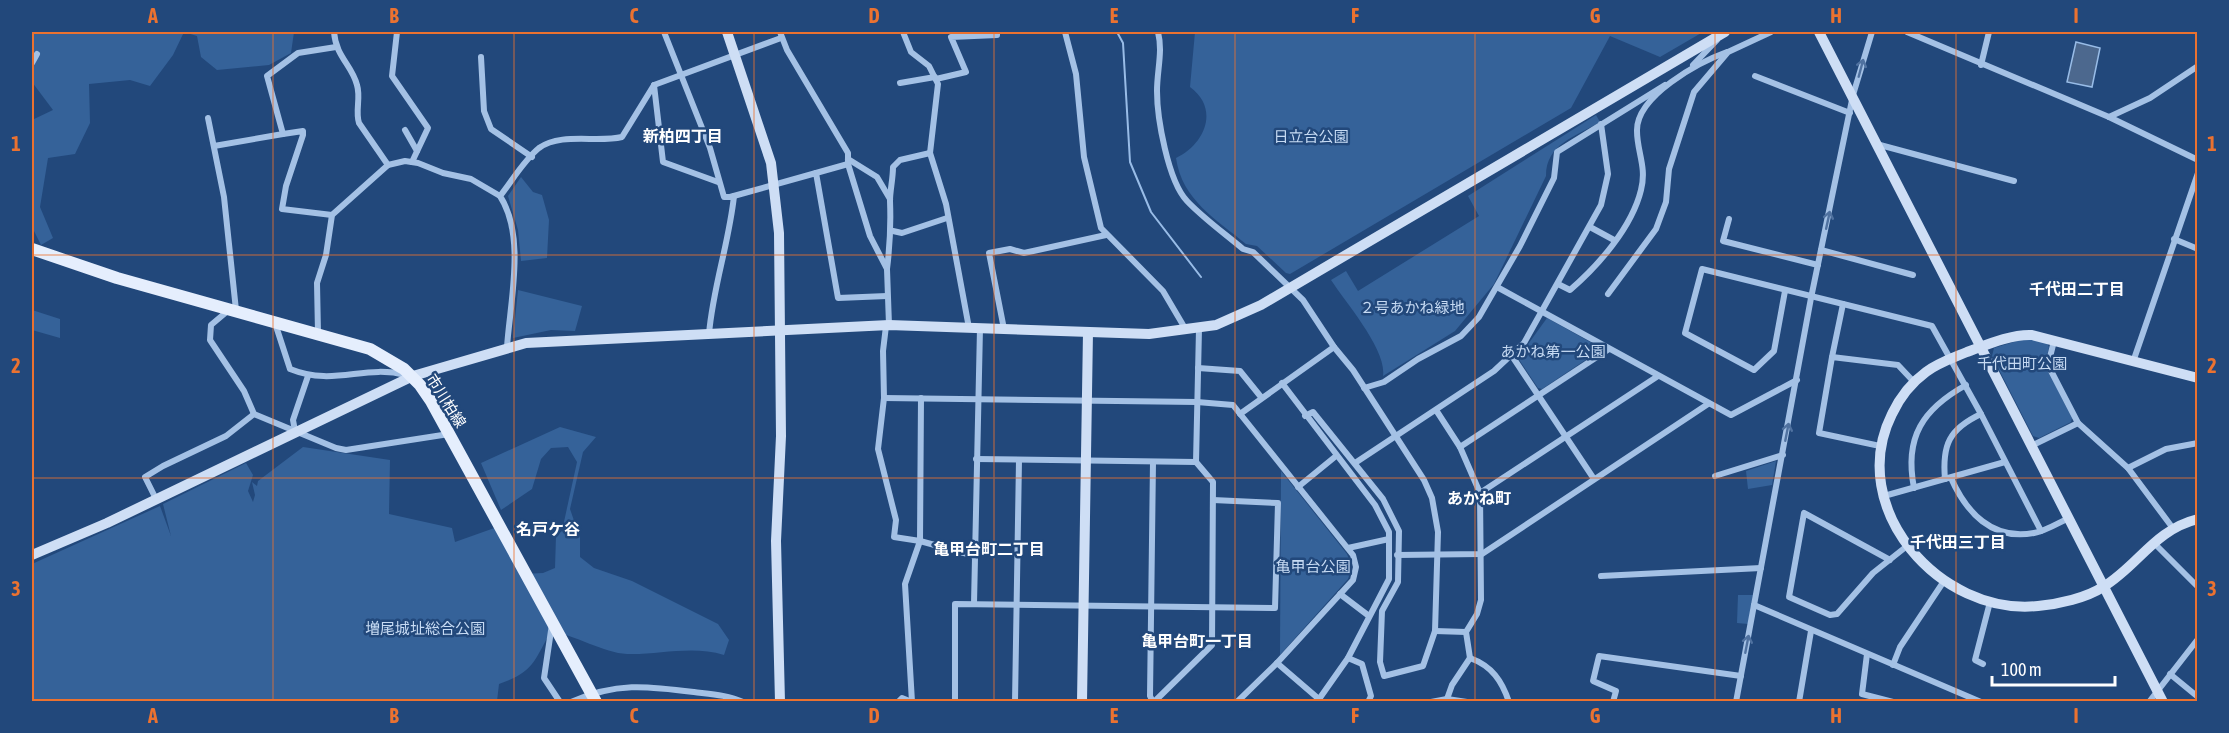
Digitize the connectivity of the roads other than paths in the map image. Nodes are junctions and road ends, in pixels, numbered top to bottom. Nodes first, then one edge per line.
1 (334, 32) edge
2 (397, 32) edge
3 (664, 32) edge
4 (727, 32) edge
5 (903, 32) edge
6 (997, 32) edge
7 (1065, 32) edge
8 (1158, 32) edge
9 (1726, 32) edge
10 (1771, 32) edge
11 (1819, 32) edge
12 (1872, 32) edge
13 (1907, 32) edge
14 (1989, 32) edge
15 (780, 34) edge
16 (336, 47) junction
17 (1728, 52) junction
18 (37, 54) dead end
19 (735, 54) junction
20 (482, 57) dead end
21 (32, 63) edge
22 (1981, 65) junction
23 (2198, 66) edge
24 (1688, 70) junction
25 (681, 75) junction
26 (1755, 76) dead end
27 (936, 78) junction
28 (900, 83) dead end
29 (654, 85) junction
30 (1665, 85) junction
31 (1853, 95) junction
32 (1850, 113) junction
33 (2109, 117) junction
34 (208, 118) dead end
35 (1601, 124) junction
36 (405, 130) dead end
37 (283, 134) junction
38 (1880, 145) junction
39 (214, 146) junction
40 (417, 152) junction
41 (930, 153) junction
42 (532, 157) junction
43 (2198, 160) edge
44 (412, 162) junction
45 (848, 162) junction
46 (388, 165) junction
47 (816, 173) junction
48 (2198, 173) edge
49 (2014, 181) dead end
50 (718, 182) junction
51 (775, 185) junction
52 (2189, 195) junction
53 (500, 196) junction
54 (734, 196) junction
55 (890, 199) junction
56 (2198, 199) edge
57 (332, 215) junction
58 (947, 218) junction
59 (1729, 219) dead end
60 (1590, 227) junction
61 (892, 231) junction
62 (1106, 235) junction
63 (2175, 239) junction
64 (1614, 240) junction
65 (32, 249) edge
66 (2198, 249) edge
67 (1821, 250) junction
68 (1818, 265) junction
69 (887, 269) junction
70 (1913, 275) dead end
71 (1558, 284) junction
72 (1291, 287) junction
73 (1497, 287) junction
74 (1785, 291) junction
75 (1608, 294) dead end
76 (887, 296) junction
77 (1811, 298) junction
78 (1843, 304) junction
79 (233, 310) junction
80 (1543, 312) junction
81 (274, 321) junction
82 (887, 326) junction
83 (974, 328) junction
84 (782, 329) junction
85 (1004, 329) junction
86 (1198, 329) junction
87 (1186, 331) junction
88 (1088, 332) junction
89 (318, 333) junction
90 (709, 334) junction
91 (2054, 341) junction
92 (1982, 346) junction
93 (507, 347) junction
94 (1334, 347) junction
95 (1609, 349) junction
96 (1512, 357) junction
97 (1832, 357) junction
98 (1951, 358) junction
99 (2133, 362) junction
100 (1198, 368) junction
101 (308, 376) junction
102 (413, 376) junction
103 (1658, 376) junction
104 (2198, 378) edge
105 (1797, 380) junction
106 (1914, 382) junction
107 (1282, 383) junction
108 (1966, 385) junction
109 (1364, 388) junction
110 (1538, 396) junction
111 (1261, 397) junction
112 (884, 398) junction
113 (921, 398) junction
114 (978, 399) junction
115 (1087, 400) junction
116 (1197, 402) junction
117 (1708, 404) junction
118 (1436, 410) junction
119 (254, 414) junction
120 (1240, 414) junction
121 (1981, 414) junction
122 (1305, 416) junction
123 (2078, 423) junction
124 (295, 431) junction
125 (450, 434) junction
126 (1395, 436) junction
127 (1566, 438) junction
128 (2198, 443) edge
129 (2032, 445) junction
130 (1880, 446) junction
131 (1460, 447) junction
132 (1783, 455) junction
133 (1336, 456) junction
134 (976, 459) junction
135 (1019, 460) junction
136 (1086, 461) junction
137 (1153, 462) junction
138 (1196, 462) junction
139 (2005, 462) junction
140 (1356, 463) junction
141 (2128, 468) junction
142 (1715, 476) dead end
143 (1948, 478) junction
144 (1594, 479) junction
145 (1298, 487) junction
146 (1914, 488) junction
147 (1480, 494) junction
148 (1884, 496) junction
149 (156, 499) junction
150 (1213, 500) junction
151 (2069, 518) junction
152 (2198, 519) edge
153 (2172, 527) junction
154 (2041, 531) junction
155 (1389, 539) junction
156 (920, 540) junction
157 (2154, 542) junction
158 (1907, 546) junction
159 (1348, 548) junction
160 (1437, 554) junction
161 (1482, 554) junction
162 (32, 555) edge
163 (1389, 555) junction
164 (1399, 555) junction
165 (975, 556) junction
166 (1890, 560) junction
167 (1761, 568) junction
168 (1601, 576) dead end
169 (1944, 581) junction
170 (2103, 587) junction
171 (2198, 587) edge
172 (1340, 594) junction
173 (1990, 602) junction
174 (974, 604) junction
175 (1016, 605) junction
176 (1754, 605) junction
177 (1083, 606) junction
178 (1151, 607) junction
179 (1212, 608) junction
180 (1370, 616) junction
181 (553, 621) junction
182 (1435, 631) junction
183 (1810, 631) junction
184 (1466, 632) junction
185 (2198, 639) edge
186 (1867, 654) junction
187 (1348, 658) junction
188 (1470, 658) junction
189 (1277, 663) junction
190 (1893, 664) junction
191 (1983, 664) dead end
192 (2170, 675) junction
193 (1741, 676) junction
194 (2158, 690) junction
195 (2198, 697) edge
196 (593, 698) edge
197 (1447, 699) junction
198 (1319, 701) edge
199 (560, 702) edge
200 (571, 702) edge
201 (743, 702) edge
202 (780, 702) edge
203 (898, 702) edge
204 (912, 702) edge
205 (954, 702) edge
206 (1015, 702) edge
207 (1082, 702) edge
208 (1153, 702) edge
209 (1237, 702) edge
210 (1368, 702) edge
211 (1431, 702) edge
212 (1467, 702) edge
213 (1509, 702) edge
214 (1613, 702) edge
215 (1736, 702) edge
216 (1799, 702) edge
217 (1893, 702) edge
218 (1981, 702) edge
219 (2149, 702) edge
220 (2163, 702) edge

1 - 16 street
2 - 40 street
3 - 25 street
4 - 19 street
5 - 27 street
6 - 27 street
7 - 62 street
8 - 72 street
9 - 24 street
9 - 72 street
10 - 17 street
11 - 31 street
31 -> 12 street
13 - 22 street
14 - 22 street
15 - 19 street
15 - 45 street
16 - 37 street
16 - 46 street
17 - 24 street
17 - 75 street
18 - 21 street
19 - 25 street
19 - 51 street
20 - 42 street
22 - 33 street
23 - 33 street
24 - 30 street
25 - 29 street
25 - 50 street
26 - 32 street
27 - 28 street
27 - 41 street
29 - 42 street
29 - 50 street
30 - 35 street
30 - 64 street
31 - 32 street
31 - 38 street
67 -> 32 street
33 - 43 street
34 - 39 street
35 - 60 street
35 - 73 street
36 - 40 street
37 - 39 street
37 - 57 street
38 - 49 street
38 - 92 street
39 - 79 street
40 - 44 street
41 - 55 street
41 - 58 street
42 - 53 street
44 - 46 street
44 - 53 street
45 - 47 street
45 - 55 street
45 - 69 street
46 - 57 street
47 - 51 street
47 - 76 street
48 - 52 street
50 - 54 street
51 - 54 street
51 - 84 street
52 - 56 street
52 - 63 street
53 - 93 street
54 - 90 street
55 - 61 street
57 - 89 street
58 - 61 street
58 - 83 street
59 - 68 street
60 - 64 street
60 - 71 street
61 - 69 street
62 - 85 street
62 - 87 street
63 - 66 street
63 - 99 street
64 - 71 street
65 - 79 main road, 市川柏線
67 - 68 street
67 - 70 street
68 - 77 street
69 - 76 street
71 - 80 street
72 - 86 street
72 - 94 street
73 - 80 street
73 - 109 street
74 - 74 street
74 - 77 street
76 - 82 street
77 - 78 street
77 - 105 street
78 - 97 street
78 - 98 street
79 - 81 main road, 市川柏線
79 - 119 street
80 - 95 street
80 - 96 street
81 - 89 main road, 市川柏線
81 - 101 street
82 - 83 street
82 - 84 street
82 - 112 street
83 - 85 street
83 - 114 street
84 - 90 street
84 - 202 street
85 - 88 street
86 - 87 street
86 - 100 street
87 - 88 street
88 - 115 street
89 - 102 main road, 市川柏線
90 - 93 street
91 - 92 street
91 - 99 street
91 - 123 street
92 - 98 street
92 - 129 street
93 - 102 street
94 - 107 street
94 - 109 street
95 - 103 street
95 - 110 street
96 - 110 street
96 - 118 street
97 - 106 street
97 - 130 street
98 - 106 street
98 - 108 street
99 - 104 street
100 - 111 street
100 - 116 street
101 - 102 street
101 - 124 street
102 - 124 street
102 - 125 main road, 市川柏線
103 - 117 street
103 - 127 street
105 - 117 street
132 -> 105 street
106 - 130 street
107 - 111 street
107 - 122 street
108 - 121 street
108 - 146 street
109 - 126 street
110 - 127 street
110 - 131 street
111 - 120 street
112 - 113 street
112 - 156 street
113 - 114 street
113 - 156 street
114 - 115 street
114 - 134 street
115 - 116 street
115 - 136 street
116 - 120 street
116 - 138 street
117 - 144 street
118 - 126 street
118 - 131 street
119 - 124 street
119 - 149 street
120 - 145 street
121 - 139 street
121 - 143 street
122 - 133 street
122 - 140 street
123 - 129 street
123 - 141 street
124 - 125 street
124 - 149 street
125 - 181 main road, 市川柏線
126 - 140 street
126 - 160 street
127 - 144 street
127 - 147 street
128 - 141 street
129 - 151 street
130 - 148 street
131 - 147 street
132 - 142 street
132 - 167 street
133 - 145 street
133 - 155 street
134 - 135 street
134 - 165 street
135 - 136 street
135 - 175 street
136 - 137 street
136 - 177 street
137 - 138 street
137 - 178 street
138 - 150 street
139 - 143 street
139 - 154 street
140 - 164 street
141 - 153 street
143 - 146 street
143 - 154 street
144 - 161 street
145 - 159 street
146 - 148 street
147 - 161 street
148 - 158 street
149 - 162 street
150 - 179 street
150 - 179 street
151 - 154 street
151 - 170 street
152 - 153 street
153 - 157 street
155 - 159 street
155 - 163 street
156 - 165 street
156 - 204 street
157 - 170 street
157 - 171 street
158 - 166 street
158 - 169 street
159 - 172 street
160 - 161 street
160 - 164 street
160 - 182 street
161 - 184 street
163 - 164 street
163 - 180 street
164 - 182 street
165 - 174 street
166 - 166 street
167 - 168 street
167 - 176 street
169 - 173 street
169 - 190 street
170 - 173 street
170 - 194 street
172 - 180 street
172 - 189 street
173 - 191 street
174 - 175 street
174 - 205 street
175 - 177 street
175 - 206 street
176 - 183 street
193 -> 176 street
177 - 178 street
177 - 207 street
178 - 179 street
178 - 208 street
179 - 208 street
180 - 187 street
181 - 196 main road, 市川柏線
181 - 199 street
182 - 184 street
183 - 186 street
183 - 216 street
184 - 188 street
185 - 192 street
186 - 190 street
186 - 217 street
187 - 198 street
187 - 210 street
188 - 197 street
188 - 213 street
189 - 198 street
189 - 209 street
190 - 218 street
192 - 194 street
192 - 195 street
193 - 214 street
193 - 215 street
194 - 219 street
194 - 220 street
196 - 200 street
196 - 201 street
197 - 211 street
197 - 212 street
203 - 204 street

